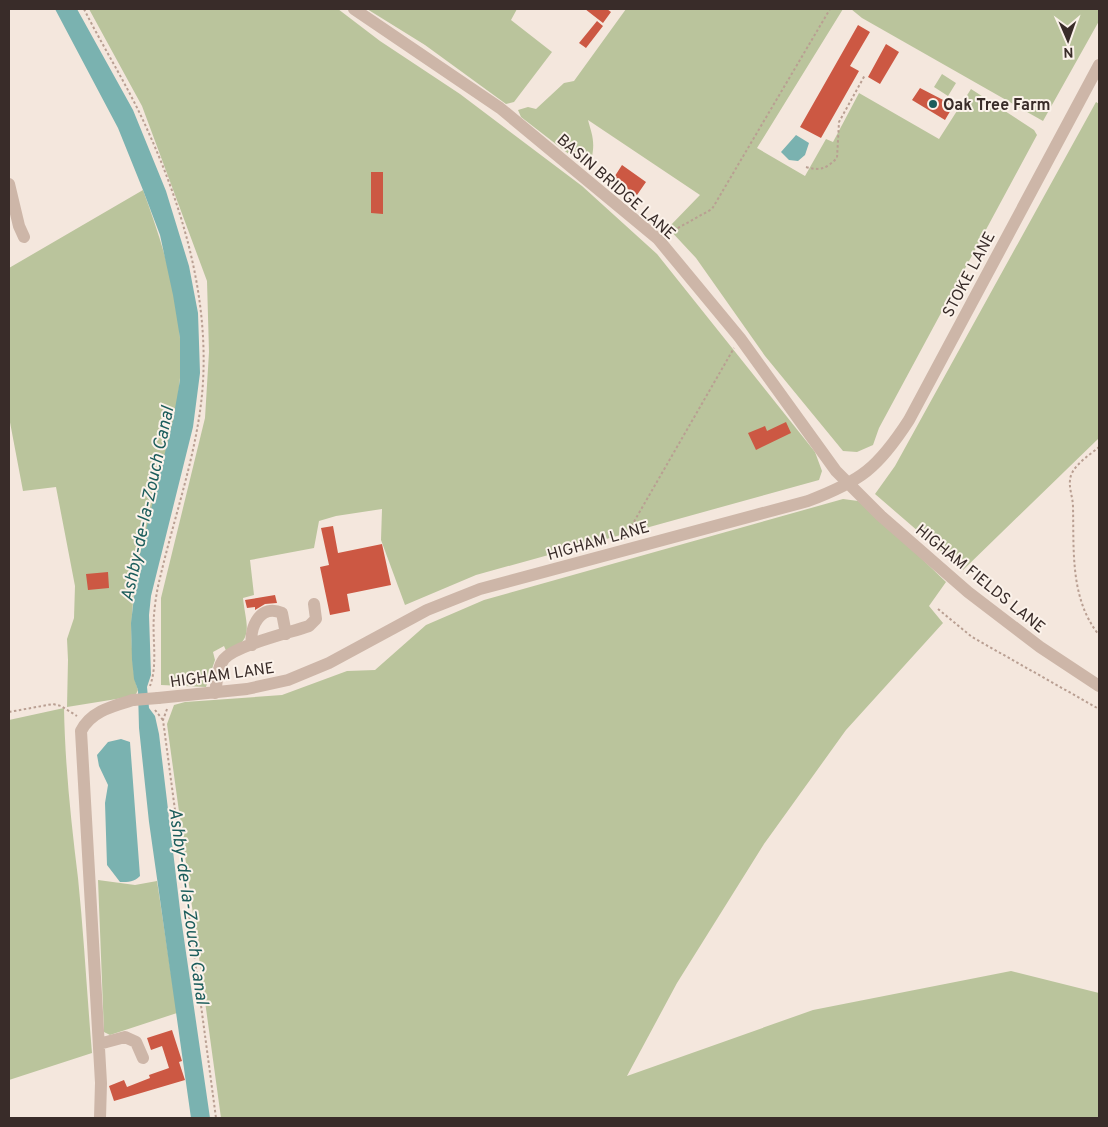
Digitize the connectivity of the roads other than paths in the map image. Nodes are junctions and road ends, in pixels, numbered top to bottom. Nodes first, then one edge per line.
1 (354, 9) edge
2 (1099, 65) edge
3 (9, 184) edge
4 (24, 237) dead end
5 (850, 484) junction
6 (314, 604) dead end
7 (286, 634) junction
8 (252, 645) junction
9 (1099, 686) edge
10 (215, 693) junction
11 (99, 1044) junction
12 (143, 1058) dead end
13 (100, 1118) edge

1 - 5 street, BASIN BRIDGE LANE
2 - 5 street, STOKE LANE
3 - 4 street
5 - 9 street, HIGHAM FIELDS LANE
5 - 10 street, HIGHAM LANE
6 - 7 street
7 - 8 street
7 - 8 street
8 - 10 street
10 - 11 street, HIGHAM LANE, bridge
11 - 12 street
11 - 13 street

